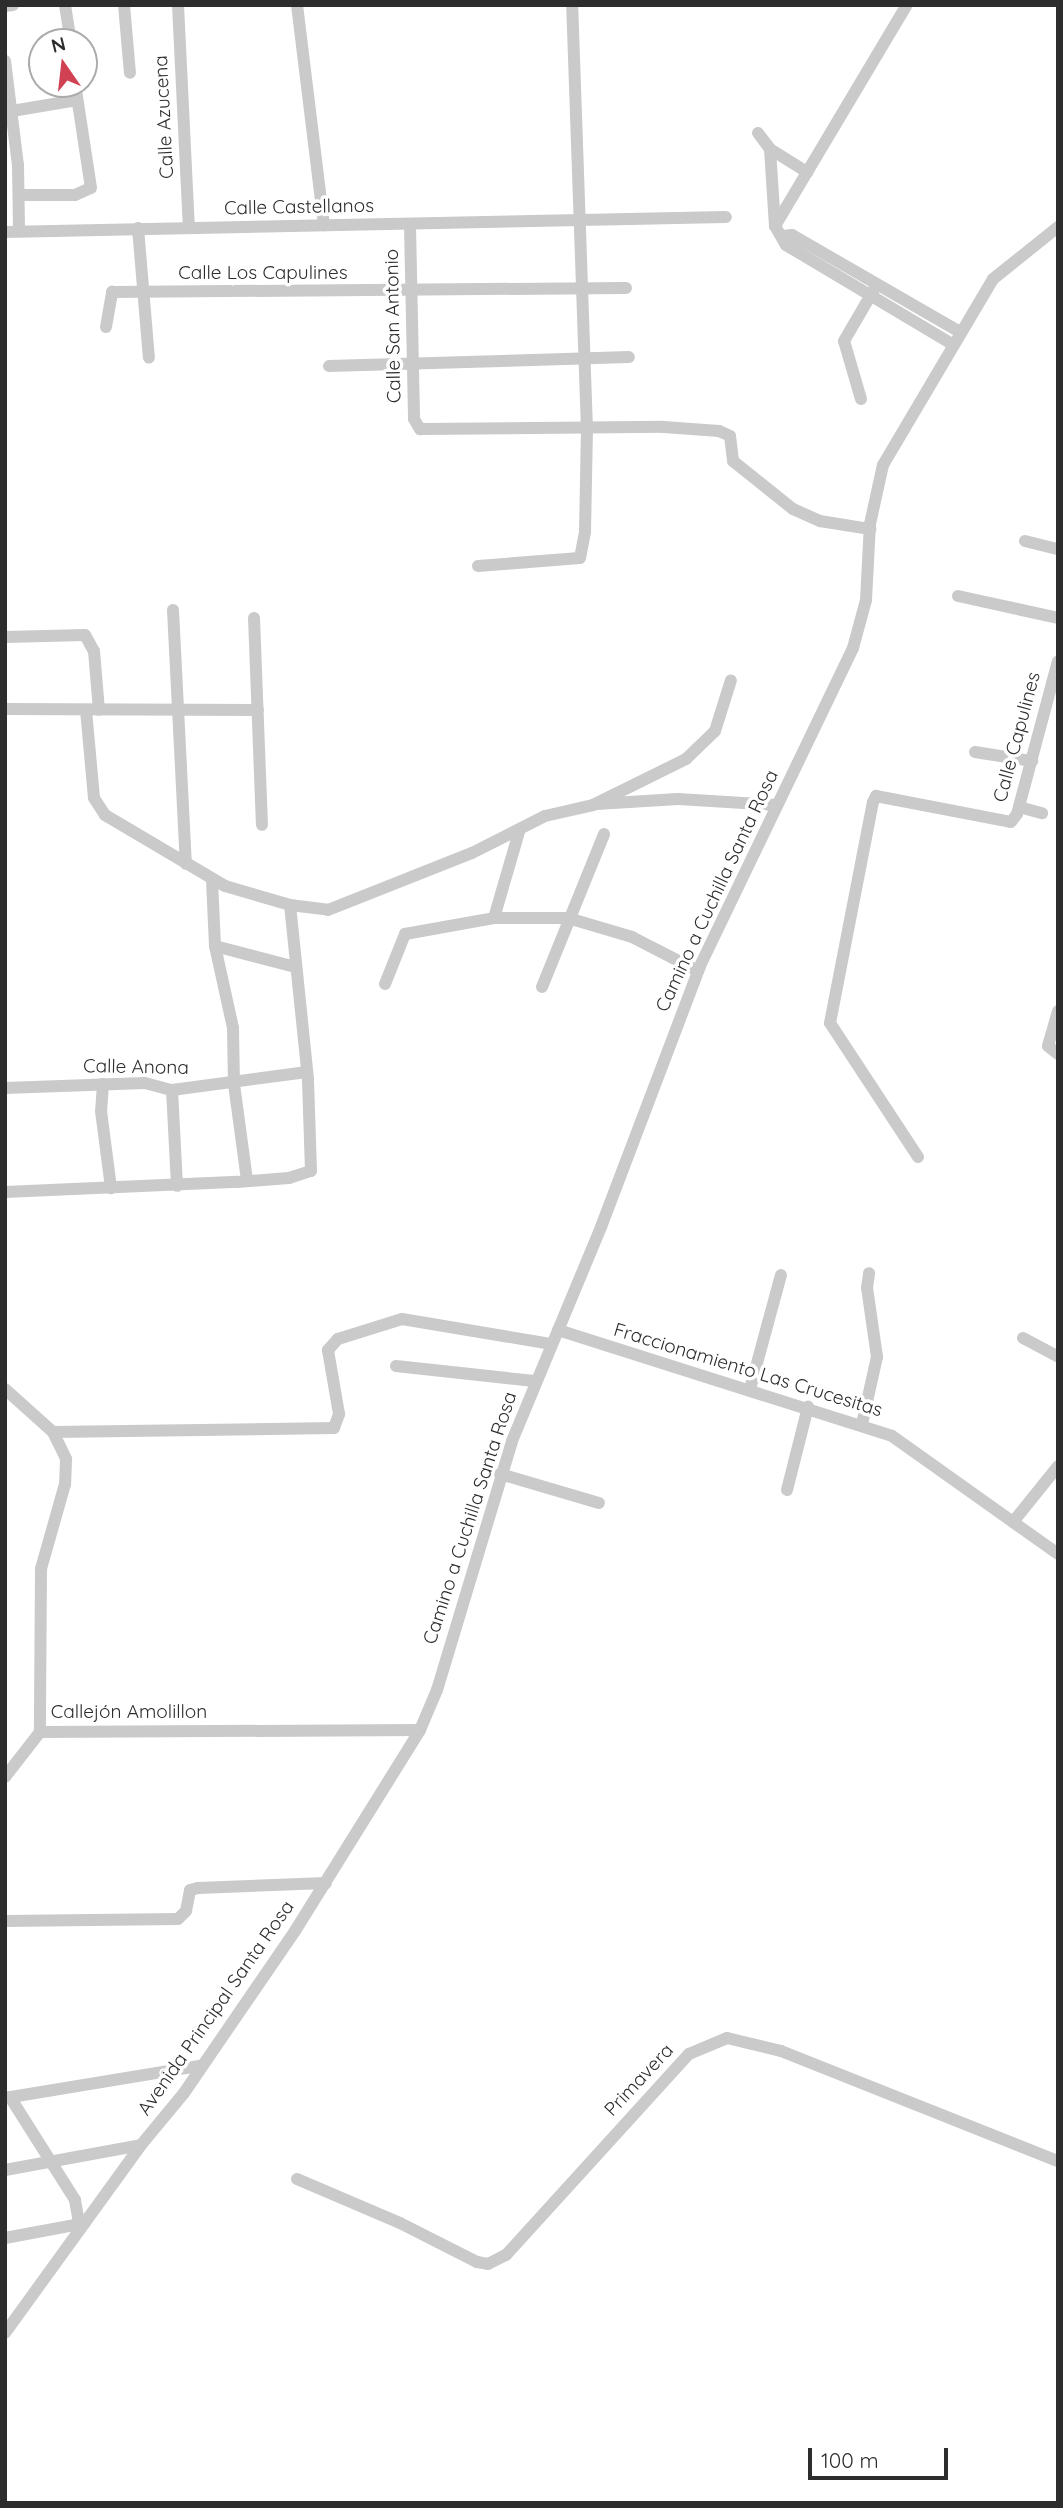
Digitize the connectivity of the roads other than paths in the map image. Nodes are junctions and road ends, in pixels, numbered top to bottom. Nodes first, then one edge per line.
1 (13, 5) edge
2 (65, 5) edge
3 (124, 5) edge
4 (178, 5) edge
5 (297, 5) edge
6 (572, 5) edge
7 (906, 5) edge
8 (5, 6) edge
9 (69, 28) edge
10 (5, 61) edge
11 (130, 73) dead end
12 (6, 75) edge
13 (77, 100) joint
14 (12, 111) junction
15 (758, 133) dead end
16 (770, 149) junction
17 (12, 165) edge
18 (807, 172) junction
19 (20, 195) junction
20 (726, 217) dead end
21 (578, 223) junction
22 (324, 225) junction
23 (410, 225) junction
24 (189, 227) junction
25 (1058, 227) edge
26 (138, 228) junction
27 (19, 231) junction
28 (779, 231) junction
29 (5, 232) edge
30 (5, 239) edge
31 (626, 288) dead end
32 (875, 288) junction
33 (582, 289) junction
34 (143, 292) junction
35 (414, 292) junction
36 (106, 327) dead end
37 (960, 332) junction
38 (952, 344) junction
39 (629, 357) dead end
40 (149, 358) dead end
41 (581, 358) junction
42 (413, 363) junction
43 (329, 366) dead end
44 (861, 399) dead end
45 (587, 430) junction
46 (870, 529) junction
47 (1025, 541) dead end
48 (1058, 549) edge
49 (478, 566) dead end
50 (958, 596) dead end
51 (173, 610) dead end
52 (254, 618) dead end
53 (1058, 618) edge
54 (5, 637) edge
55 (1058, 661) edge
56 (731, 680) dead end
57 (1054, 696) edge
58 (5, 709) edge
59 (92, 710) junction
60 (178, 710) junction
61 (258, 710) junction
62 (975, 752) dead end
63 (1032, 761) junction
64 (593, 805) junction
65 (777, 805) junction
66 (1019, 807) junction
67 (1042, 813) dead end
68 (262, 825) dead end
69 (519, 832) junction
70 (604, 834) dead end
71 (186, 864) junction
72 (212, 880) junction
73 (290, 905) junction
74 (494, 918) junction
75 (568, 918) junction
76 (215, 946) junction
77 (295, 967) junction
78 (698, 971) junction
79 (385, 984) dead end
80 (542, 987) dead end
81 (1058, 1011) edge
82 (1058, 1054) edge
83 (307, 1072) junction
84 (103, 1084) junction
85 (234, 1084) junction
86 (5, 1088) edge
87 (172, 1090) junction
88 (918, 1157) dead end
89 (247, 1181) junction
90 (177, 1186) junction
91 (111, 1188) junction
92 (5, 1192) edge
93 (869, 1273) dead end
94 (781, 1275) dead end
95 (558, 1330) junction
96 (1023, 1338) dead end
97 (552, 1344) junction
98 (1058, 1357) edge
99 (396, 1366) dead end
100 (534, 1381) junction
101 (5, 1389) edge
102 (750, 1389) junction
103 (808, 1407) junction
104 (862, 1423) junction
105 (53, 1432) junction
106 (1058, 1466) edge
107 (500, 1474) junction
108 (787, 1490) dead end
109 (599, 1503) dead end
110 (1013, 1522) junction
111 (1058, 1554) edge
112 (420, 1730) junction
113 (40, 1732) junction
114 (5, 1777) edge
115 (326, 1884) junction
116 (5, 1921) edge
117 (199, 2066) junction
118 (8, 2097) edge
119 (141, 2145) junction
120 (1058, 2161) edge
121 (54, 2162) junction
122 (5, 2169) edge
123 (297, 2179) dead end
124 (82, 2223) junction
125 (5, 2238) edge
126 (5, 2333) edge

1 - 8 street
2 - 9 street
3 - 11 street
4 - 24 street, Calle Azucena
5 - 22 street
6 - 21 street
7 - 18 street
10 - 12 street
12 - 14 street
13 - 14 street
13 - 19 street
14 - 17 street
15 - 16 street
16 - 18 street
16 - 28 street
17 - 19 street
18 - 28 street
19 - 27 street
20 - 21 street, Calle Castellanos
21 - 23 street, Calle Castellanos
21 - 33 street
22 - 23 street, Calle Castellanos
22 - 24 street, Calle Castellanos
23 - 35 street, Calle San Antonio
24 - 26 street
25 - 37 street, Camino a Cuchilla Santa Rosa
26 - 27 street
26 - 34 street
27 - 29 street
27 - 30 street
28 - 32 street
31 - 33 street, Calle Los Capulines
32 - 37 street
32 - 38 street
32 - 44 street
33 - 35 street, Calle Los Capulines
33 - 41 street
34 - 35 street, Calle Los Capulines
34 - 36 street, Calle Los Capulines
34 - 40 street
35 - 42 street, Calle San Antonio
37 - 38 street, Camino a Cuchilla Santa Rosa
38 - 46 street, Camino a Cuchilla Santa Rosa
39 - 41 street
41 - 42 street
41 - 45 street
42 - 43 street
42 - 45 street, Calle San Antonio
45 - 46 street
45 - 49 street
46 - 65 street, Camino a Cuchilla Santa Rosa
47 - 48 street
50 - 53 street
51 - 60 street
52 - 61 street
54 - 59 street
55 - 57 street, Calle Capulines
56 - 64 street
57 - 63 street, Calle Capulines
58 - 59 street
59 - 60 street
59 - 71 street
60 - 61 street
60 - 71 street
61 - 68 street
62 - 63 street
63 - 66 street, Calle Capulines
64 - 65 street
64 - 69 street
65 - 78 street, Camino a Cuchilla Santa Rosa
66 - 67 street
66 - 88 street, Calle Capulines
69 - 73 street
69 - 74 street
70 - 75 street
71 - 72 street
72 - 73 street
72 - 76 street
73 - 77 street
74 - 75 street
74 - 79 street
75 - 78 street
75 - 80 street
76 - 77 street
76 - 85 street
77 - 83 street
78 - 95 street, Camino a Cuchilla Santa Rosa
81 - 82 street
83 - 85 street, Calle Anona
83 - 89 street
84 - 86 street, Calle Anona
84 - 87 street, Calle Anona
84 - 91 street
85 - 87 street, Calle Anona
85 - 89 street
87 - 90 street
89 - 90 street
90 - 91 street
91 - 92 street
93 - 104 street
94 - 102 street
95 - 97 street, Camino a Cuchilla Santa Rosa
95 - 102 street, Fraccionamiento Las Crucesitas
96 - 98 street
97 - 100 street, Camino a Cuchilla Santa Rosa
97 - 105 street
99 - 100 street
100 - 107 street, Camino a Cuchilla Santa Rosa
101 - 105 street, Callejón Amolillon
102 - 103 street, Fraccionamiento Las Crucesitas
103 - 104 street, Fraccionamiento Las Crucesitas
103 - 108 street
104 - 110 street, Fraccionamiento Las Crucesitas
105 - 113 street, Callejón Amolillon
106 - 110 street
107 - 109 street
107 - 112 street, Camino a Cuchilla Santa Rosa
110 - 111 street, Fraccionamiento Las Crucesitas
112 - 113 street, Callejón Amolillon
112 - 115 street, Avenida Principal Santa Rosa
113 - 114 street
115 - 116 street
115 - 117 street, Avenida Principal Santa Rosa
117 - 118 street
117 - 119 street, Avenida Principal Santa Rosa
118 - 121 street
119 - 121 street
119 - 124 street, Avenida Principal Santa Rosa
120 - 123 street, Primavera
121 - 122 street
121 - 124 street
124 - 125 street
124 - 126 street, Avenida Principal Santa Rosa

